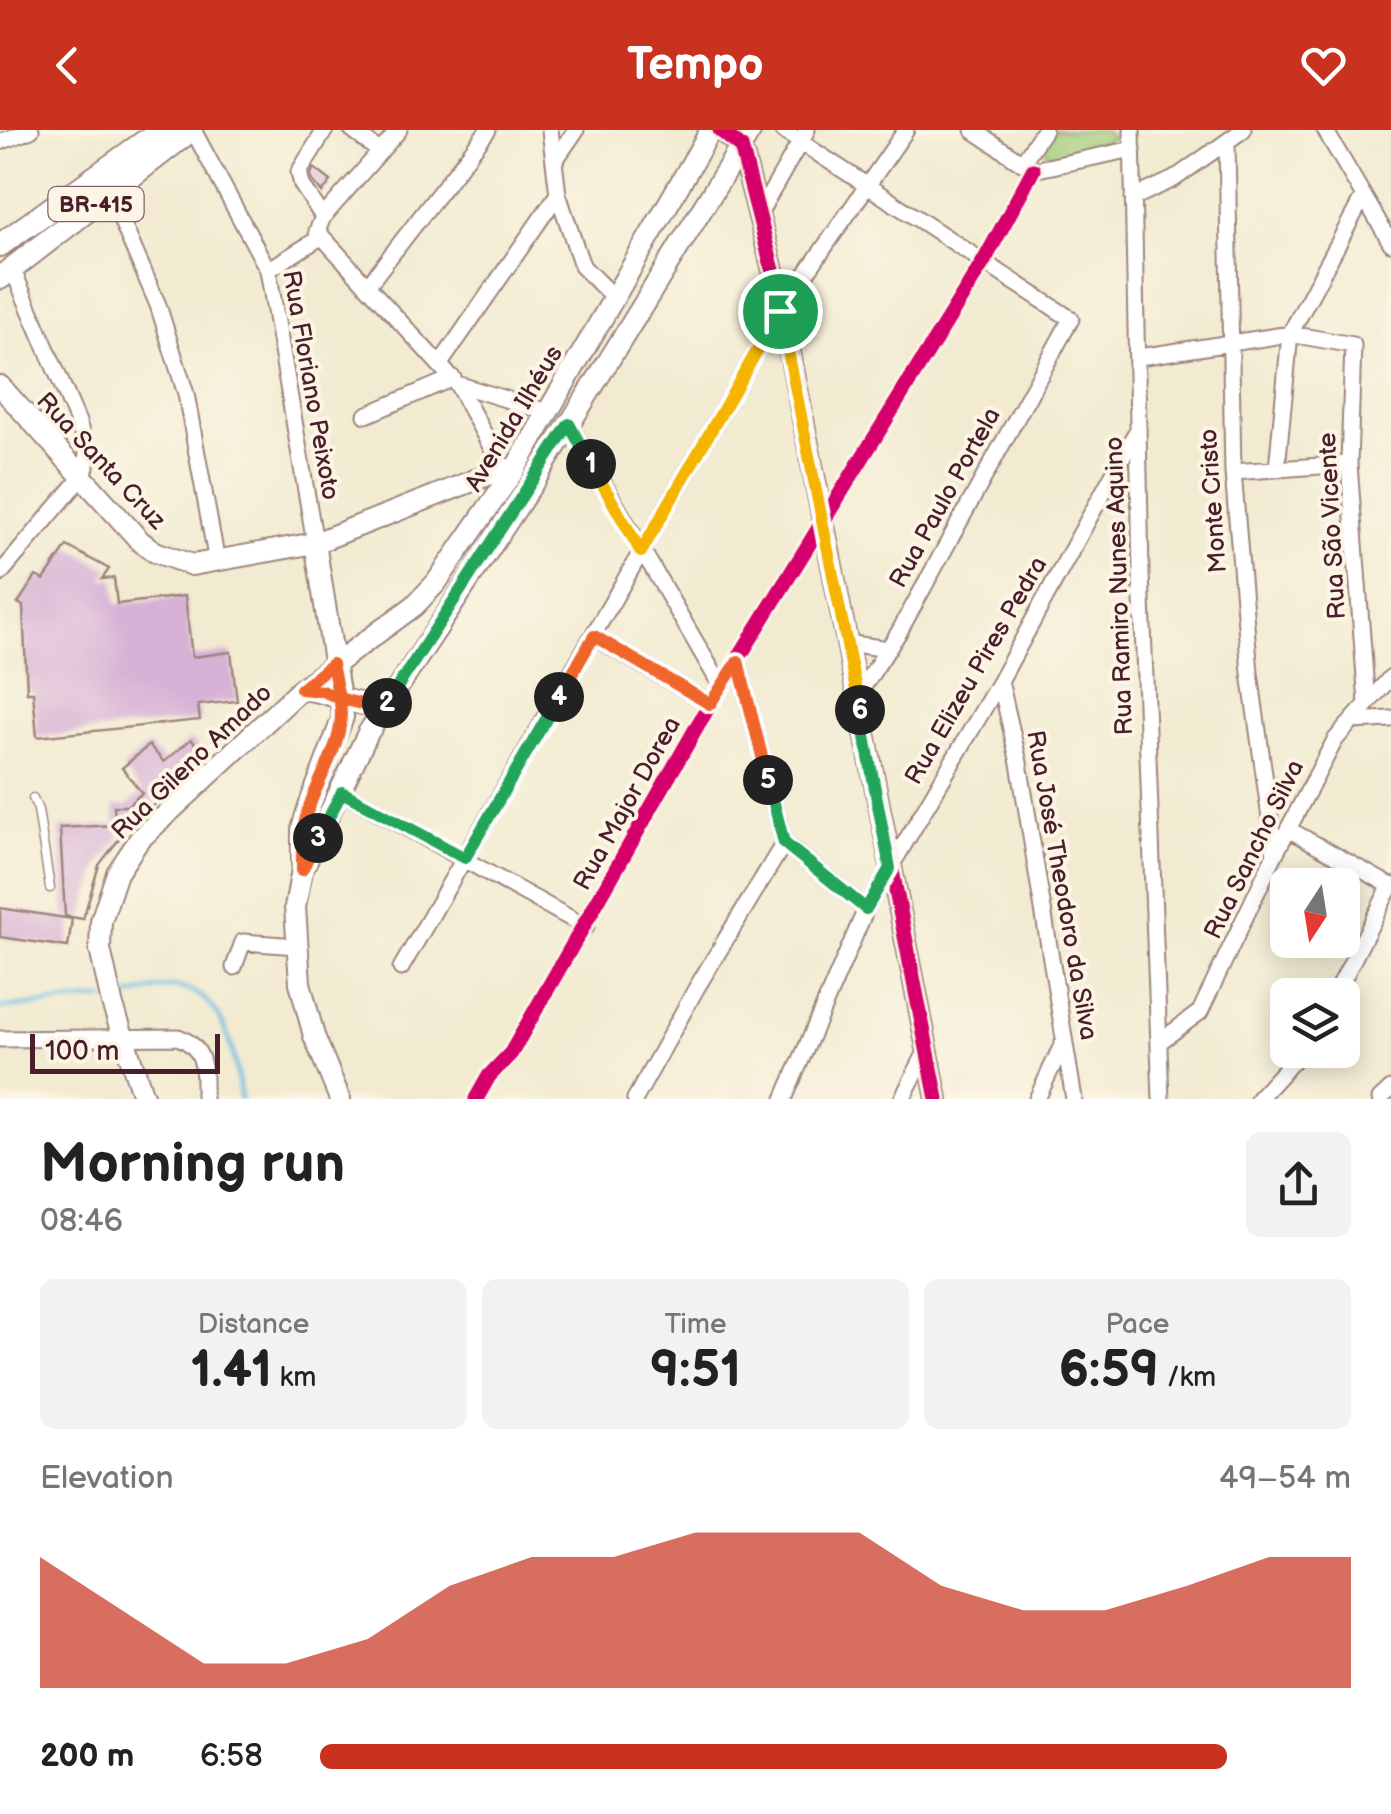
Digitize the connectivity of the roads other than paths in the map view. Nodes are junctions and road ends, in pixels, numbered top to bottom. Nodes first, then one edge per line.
1 (31, 130) edge
2 (161, 130) edge
3 (192, 130) edge
4 (324, 130) edge
5 (352, 130) edge
6 (399, 130) edge
7 (488, 130) edge
8 (550, 130) edge
9 (576, 130) edge
10 (711, 130) edge
11 (720, 130) edge
12 (782, 130) edge
13 (906, 130) edge
14 (972, 130) edge
15 (1044, 130) edge
16 (1243, 130) edge
17 (1324, 130) edge
18 (804, 136) edge
19 (1130, 137) edge
20 (746, 139) edge
21 (0, 142) edge
22 (1226, 143) junction
23 (379, 150) junction
24 (554, 162) junction
25 (1028, 166) junction
26 (868, 187) junction
27 (110, 194) junction
28 (558, 194) junction
29 (1363, 197) junction
30 (1133, 198) junction
31 (760, 212) junction
32 (323, 217) junction
33 (321, 237) junction
34 (1391, 243) edge
35 (0, 245) edge
36 (984, 262) junction
37 (268, 270) junction
38 (6, 273) edge
39 (368, 285) junction
40 (614, 298) junction
41 (780, 311) junction
42 (1290, 334) junction
43 (1230, 343) junction
44 (1139, 357) junction
45 (440, 364) junction
46 (455, 381) junction
47 (0, 386) edge
48 (547, 412) junction
49 (366, 415) dead end
50 (569, 424) junction
51 (1137, 430) junction
52 (1349, 464) junction
53 (1277, 468) junction
54 (509, 469) junction
55 (1233, 472) junction
56 (82, 477) junction
57 (824, 523) junction
58 (315, 543) junction
59 (641, 552) junction
60 (217, 562) junction
61 (0, 574) edge
62 (594, 636) junction
63 (846, 643) junction
64 (888, 649) junction
65 (738, 661) junction
66 (332, 664) junction
67 (1391, 677) edge
68 (1000, 680) junction
69 (721, 686) junction
70 (301, 689) junction
71 (858, 696) junction
72 (339, 698) junction
73 (386, 704) junction
74 (710, 704) junction
75 (1367, 704) junction
76 (1391, 718) edge
77 (1352, 721) junction
78 (342, 792) junction
79 (32, 798) dead end
80 (1288, 829) junction
81 (784, 843) junction
82 (1275, 854) junction
83 (465, 858) junction
84 (890, 868) junction
85 (302, 870) junction
86 (1391, 885) edge
87 (50, 888) dead end
88 (866, 909) junction
89 (586, 927) junction
90 (297, 946) junction
91 (234, 967) dead end
92 (401, 968) dead end
93 (1344, 978) edge
94 (124, 1039) junction
95 (0, 1040) edge
96 (1162, 1040) junction
97 (1064, 1041) junction
98 (927, 1050) junction
99 (1290, 1068) edge
100 (1391, 1089) edge
101 (1269, 1096) edge
102 (144, 1099) edge
103 (204, 1099) edge
104 (340, 1099) edge
105 (476, 1099) edge
106 (635, 1099) edge
107 (784, 1099) edge
108 (902, 1099) edge
109 (937, 1099) edge
110 (1038, 1099) edge
111 (1074, 1099) edge
112 (1162, 1099) edge
113 (1380, 1099) edge

1 - 21 street
2 - 35 main road, BR-415
3 - 27 main road, BR-415
3 - 37 street, Rua Floriano Peixoto
4 - 32 street
5 - 23 street
6 - 23 street
7 - 39 street
8 - 24 street
9 - 24 street
10 - 40 main road, Avenida Ilhéus
11 - 20 main road
12 - 18 street
13 - 26 street
14 - 25 street
15 - 25 street, Rua Major Dorea
16 - 22 street
17 - 29 street
18 - 26 street
18 - 31 street
19 - 25 street
19 - 30 street, Rua Ramiro Nunes Aquino
20 - 31 main road
20 - 50 main road, Avenida Ilhéus
22 - 30 street
22 - 43 street, Monte Cristo
23 - 32 street
24 - 28 street
25 - 36 street, Rua Major Dorea
26 - 36 street
26 - 41 street
27 - 38 main road, BR-415
27 - 60 street
28 - 40 street
28 - 45 street
29 - 34 street
29 - 42 street
30 - 44 street, Rua Ramiro Nunes Aquino
31 - 41 main road
32 - 33 street
33 - 37 street
33 - 39 street
36 - 57 street, Rua Major Dorea
36 - 64 street, Rua Paulo Portela
37 - 58 street, Rua Floriano Peixoto
38 - 56 street
39 - 45 street
40 - 48 main road, Avenida Ilhéus
41 - 57 main road
41 - 59 street
42 - 43 street
42 - 52 street, Rua São Vicente
42 - 53 street
43 - 44 street
43 - 55 street, Monte Cristo
44 - 51 street, Rua Ramiro Nunes Aquino
45 - 46 street
46 - 48 street
46 - 49 street
46 - 54 street
47 - 56 main road, Rua Santa Cruz
48 - 54 main road, Avenida Ilhéus
50 - 59 street
50 - 73 main road, Avenida Ilhéus
51 - 68 street, Rua Elizeu Pires Pedra
51 - 96 street, Rua Ramiro Nunes Aquino
52 - 53 street
52 - 75 street, Rua São Vicente
53 - 55 street
54 - 58 main road
54 - 66 main road, Avenida Ilhéus
55 - 82 street, Monte Cristo
56 - 60 main road, Rua Santa Cruz
56 - 61 street
57 - 63 main road
57 - 65 street, Rua Major Dorea
58 - 60 main road
58 - 66 main road, Rua Floriano Peixoto
59 - 62 street
59 - 69 street
62 - 74 street
62 - 83 street
63 - 64 street
63 - 71 main road
64 - 71 street, Rua Paulo Portela
65 - 69 street, Rua Major Dorea
65 - 81 street
66 - 70 main road, Rua Gileno Amado
66 - 72 main road, Avenida Ilhéus
67 - 75 street, Rua Sancho Silva
68 - 84 street, Rua Elizeu Pires Pedra
68 - 97 street, Rua José Theodoro da Silva
69 - 74 street, Rua Major Dorea
70 - 72 main road
70 - 94 main road, Rua Gileno Amado
71 - 84 main road
72 - 73 main road
72 - 85 main road, Avenida Ilhéus
73 - 78 main road, Avenida Ilhéus
74 - 89 street, Rua Major Dorea
75 - 77 street, Rua Sancho Silva
76 - 77 street
77 - 80 street, Rua Sancho Silva
78 - 83 street
78 - 85 main road, Avenida Ilhéus
79 - 87 lane
80 - 82 street, Rua Sancho Silva
80 - 86 street
81 - 88 street
81 - 106 street
82 - 96 street, Rua Sancho Silva
83 - 89 street
83 - 92 street
84 - 88 street, Rua Elizeu Pires Pedra
84 - 98 main road
85 - 90 main road, Avenida Ilhéus
86 - 93 street
88 - 107 street, Rua Elizeu Pires Pedra
89 - 105 street, Rua Major Dorea
90 - 91 street
90 - 104 main road, Avenida Ilhéus
94 - 95 street
94 - 102 main road
94 - 103 street
96 - 112 street, Rua Ramiro Nunes Aquino
97 - 110 street
97 - 111 street, Rua José Theodoro da Silva
98 - 108 street
98 - 109 main road
99 - 101 street
100 - 113 street

